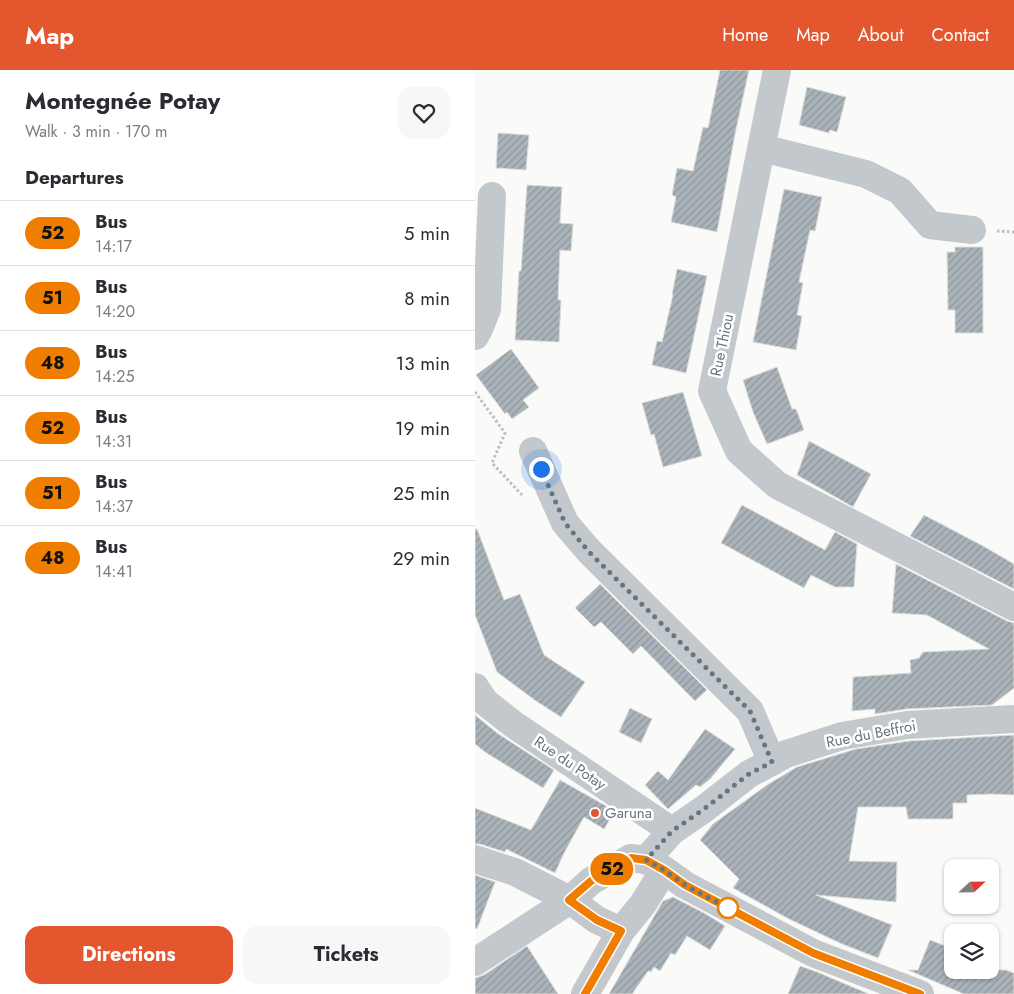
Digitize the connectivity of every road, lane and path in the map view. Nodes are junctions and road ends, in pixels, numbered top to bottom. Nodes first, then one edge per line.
1 (777, 70) edge
2 (762, 148) junction
3 (492, 196) dead end
4 (972, 230) dead end
5 (475, 336) edge
6 (533, 451) dead end
7 (1014, 607) edge
8 (475, 687) edge
9 (1014, 719) edge
10 (772, 762) junction
11 (672, 831) junction
12 (475, 860) edge
13 (647, 863) junction
14 (569, 900) junction
15 (621, 931) junction
16 (475, 962) edge
17 (585, 994) edge
18 (920, 994) edge

1 - 2 street, Rue Thiou
2 - 4 street
2 - 7 street, Rue Thiou
3 - 5 street
6 - 10 street
8 - 11 street, Rue du Potay
9 - 10 street, Rue du Beffroi
10 - 11 street, Rue du Beffroi
11 - 13 street, Rue du Beffroi
12 - 14 street
13 - 14 street, Rue du Beffroi
13 - 15 street, Rue du Beffroi
13 - 18 street
14 - 15 street
14 - 16 street, Rue du Beffroi
15 - 17 street, Rue du Beffroi

